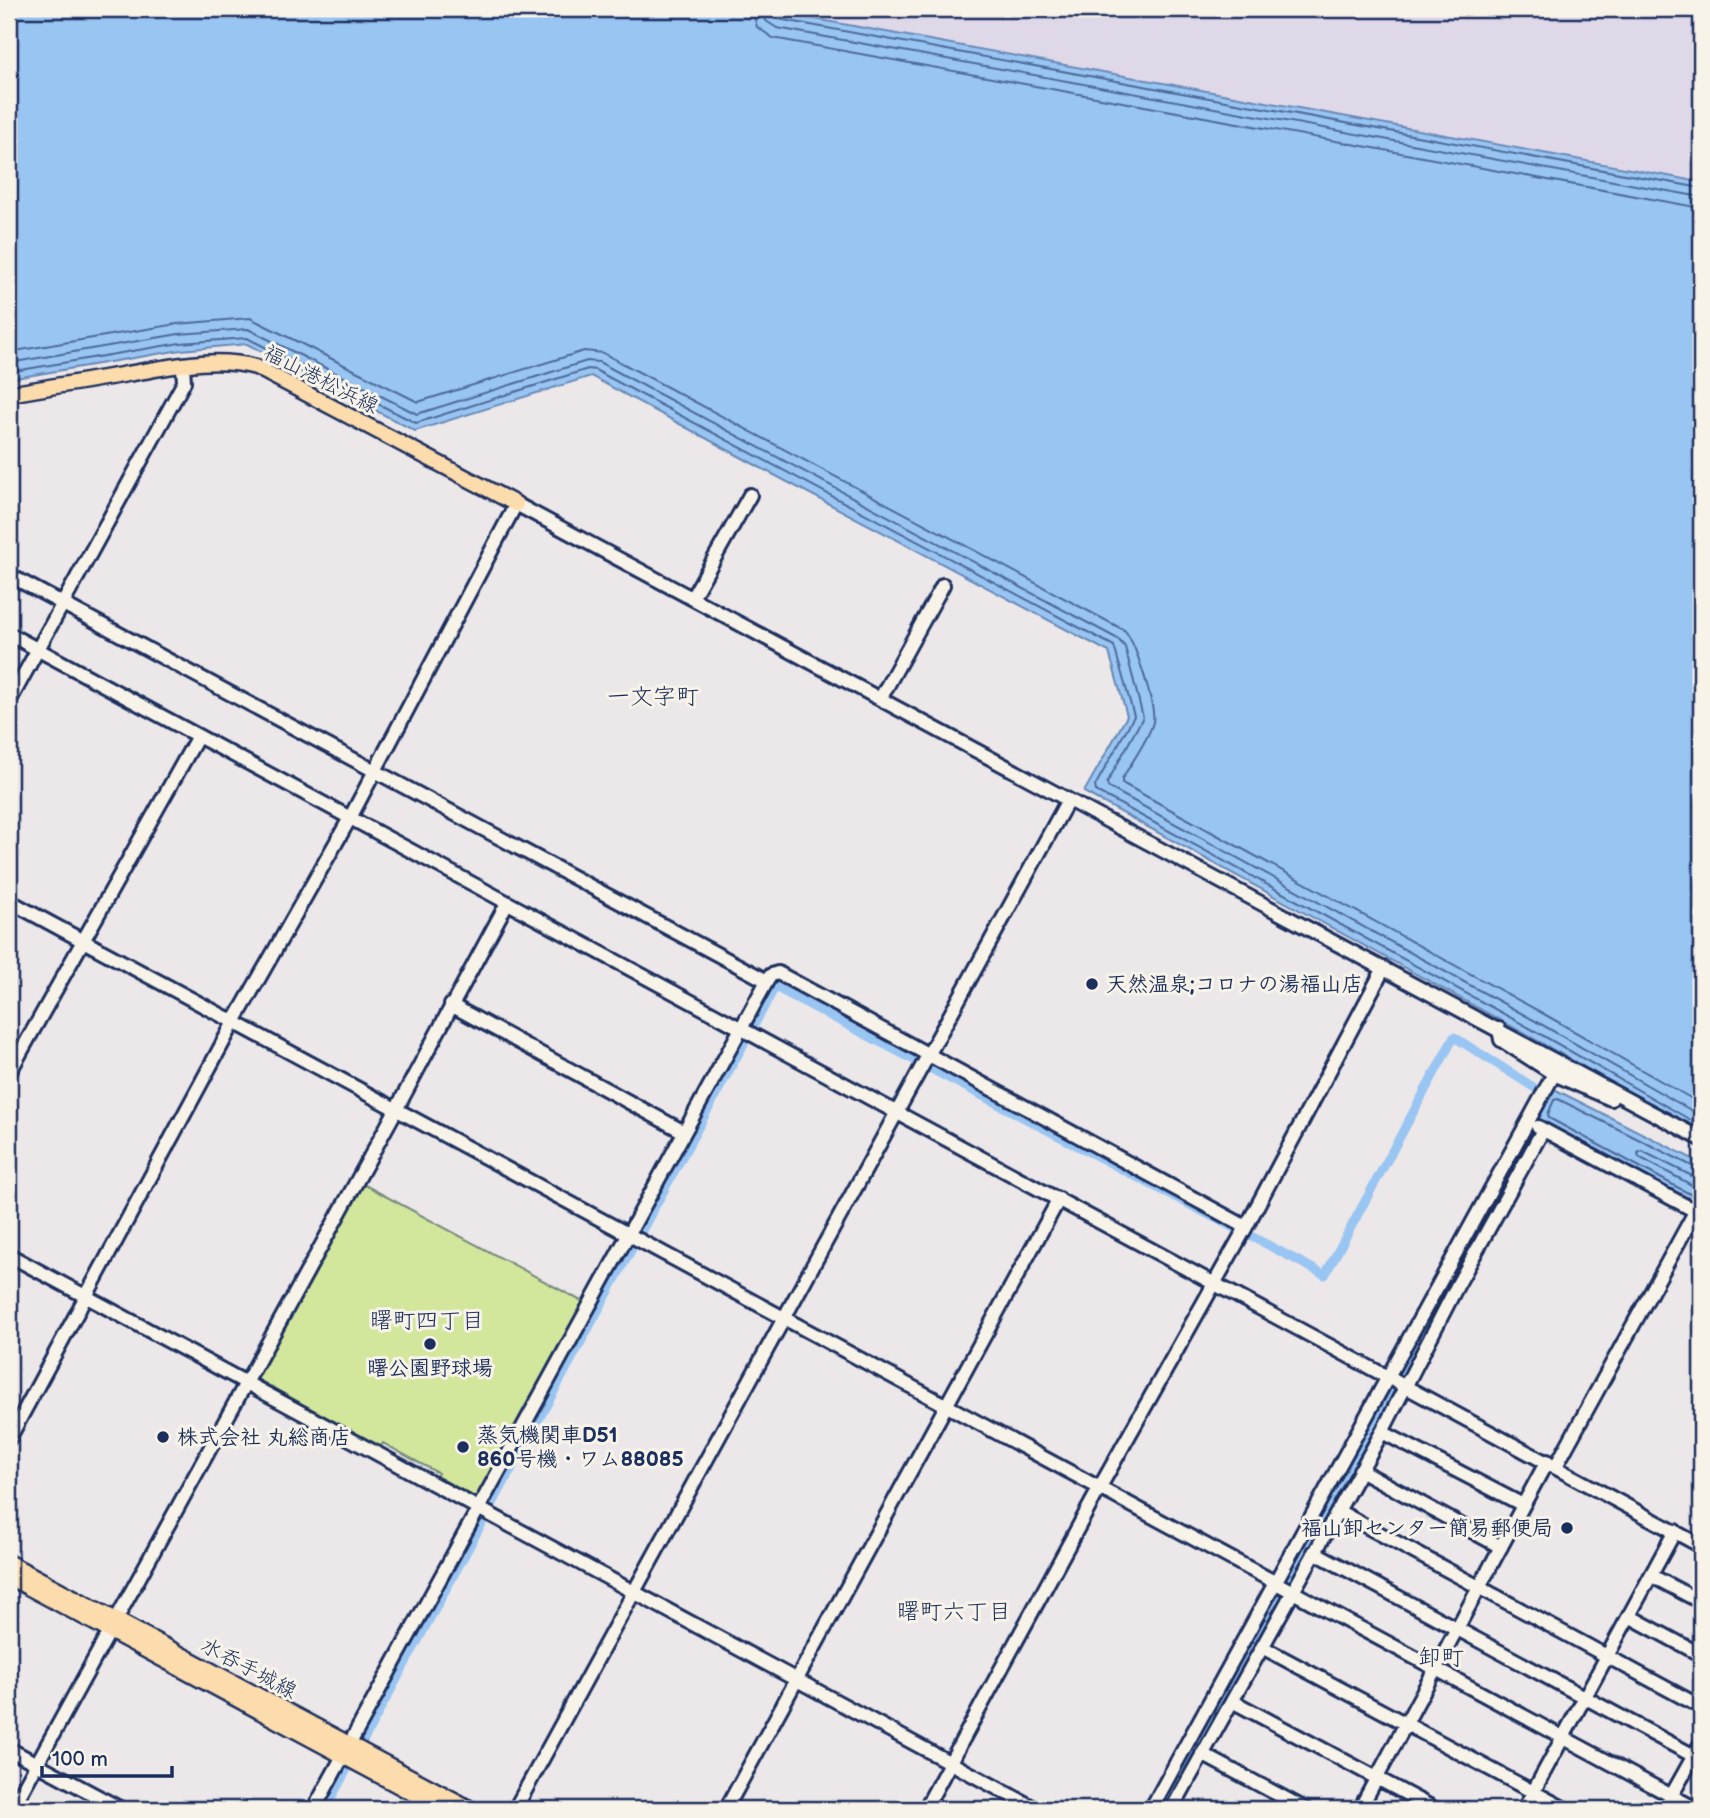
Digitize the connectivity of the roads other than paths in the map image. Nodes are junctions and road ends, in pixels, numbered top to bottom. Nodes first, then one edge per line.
1 (183, 365) junction
2 (9, 394) edge
3 (750, 495) dead end
4 (516, 504) junction
5 (9, 575) edge
6 (943, 585) dead end
7 (692, 598) junction
8 (63, 604) junction
9 (9, 634) edge
10 (38, 649) junction
11 (880, 699) junction
12 (9, 702) edge
13 (198, 736) junction
14 (376, 771) junction
15 (1068, 800) junction
16 (350, 818) junction
17 (9, 901) edge
18 (507, 903) junction
19 (81, 941) junction
20 (1384, 968) junction
21 (767, 981) junction
22 (451, 1005) junction
23 (234, 1021) junction
24 (1499, 1029) junction
25 (747, 1033) junction
26 (926, 1056) junction
27 (9, 1073) edge
28 (1551, 1078) junction
29 (1622, 1097) junction
30 (397, 1108) junction
31 (897, 1112) junction
32 (1536, 1126) junction
33 (684, 1132) junction
34 (1701, 1139) edge
35 (1059, 1199) junction
36 (1698, 1213) edge
37 (1246, 1227) junction
38 (634, 1238) junction
39 (9, 1255) edge
40 (1213, 1284) junction
41 (87, 1297) junction
42 (782, 1319) junction
43 (1396, 1382) junction
44 (244, 1384) junction
45 (945, 1406) junction
46 (1382, 1432) junction
47 (9, 1439) edge
48 (1551, 1464) junction
49 (1360, 1471) junction
50 (1100, 1487) junction
51 (1523, 1505) junction
52 (1338, 1511) junction
53 (484, 1512) junction
54 (1675, 1531) junction
55 (1701, 1546) edge
56 (1501, 1547) junction
57 (1314, 1552) junction
58 (9, 1563) edge
59 (1652, 1576) junction
60 (9, 1577) edge
61 (1480, 1587) junction
62 (1283, 1589) junction
63 (633, 1591) junction
64 (1701, 1602) edge
65 (1629, 1616) junction
66 (112, 1625) junction
67 (1457, 1629) junction
68 (1262, 1647) junction
69 (1701, 1655) edge
70 (1607, 1657) junction
71 (1435, 1669) junction
72 (796, 1680) junction
73 (1584, 1698) junction
74 (1232, 1701) junction
75 (1701, 1707) edge
76 (1405, 1724) junction
77 (1562, 1738) junction
78 (1701, 1743) edge
79 (9, 1749) edge
80 (345, 1750) junction
81 (1202, 1754) junction
82 (1694, 1756) junction
83 (950, 1763) junction
84 (37, 1764) junction
85 (1377, 1777) junction
86 (1533, 1792) junction
87 (1671, 1796) junction
88 (12, 1809) edge
89 (121, 1809) edge
90 (314, 1809) edge
91 (442, 1809) edge
92 (471, 1809) edge
93 (514, 1809) edge
94 (726, 1809) edge
95 (925, 1809) edge
96 (1035, 1809) edge
97 (1151, 1809) edge
98 (1173, 1809) edge
99 (1305, 1809) edge
100 (1360, 1809) edge
101 (1435, 1809) edge
102 (1524, 1809) edge
103 (1565, 1809) edge
104 (1664, 1809) edge
105 (1696, 1809) edge

1 - 2 main road, 福山港松浜線
1 - 4 main road, 福山港松浜線
1 - 8 street
3 - 7 street
4 - 7 street
4 - 14 street
5 - 8 street
6 - 11 street
7 - 11 street
8 - 10 street
8 - 14 street
9 - 10 street
10 - 12 street
10 - 13 street
11 - 15 street
13 - 16 street
13 - 19 street
14 - 16 street
14 - 21 street
15 - 20 street
15 - 26 street
16 - 18 street
16 - 23 street
17 - 19 street
18 - 22 street
18 - 25 street
19 - 23 street
19 - 27 street
20 - 24 street
20 - 37 street
21 - 25 street
21 - 26 street
22 - 30 street
22 - 33 street
23 - 30 street
23 - 41 street
24 - 28 street
24 - 29 street
25 - 31 street
25 - 33 street
26 - 31 street
26 - 37 street
28 - 29 street
28 - 32 street
29 - 34 street
30 - 38 street
30 - 44 street
31 - 35 street
31 - 42 street
32 - 36 street
32 - 43 street
32 - 43 street
33 - 38 street
35 - 40 street
35 - 45 street
36 - 48 street
37 - 40 street
38 - 42 street
38 - 53 street
39 - 41 street
40 - 43 street
40 - 50 street
41 - 44 street
41 - 47 street
42 - 45 street
42 - 63 street
43 - 46 street
43 - 48 street
43 - 62 street
44 - 53 street
44 - 66 street
45 - 50 street
45 - 72 street
46 - 49 street
46 - 51 street
48 - 51 street
48 - 54 street
49 - 52 street
49 - 56 street
50 - 62 street
50 - 83 street
51 - 56 street
52 - 57 street
52 - 61 street
53 - 63 street
53 - 80 street
54 - 55 street
54 - 59 street
56 - 61 street
57 - 62 street
57 - 67 street
58 - 66 main road, 水呑手城線
59 - 64 street
59 - 65 street
60 - 66 main road, 水呑手城線
61 - 67 street
61 - 70 street
62 - 68 street
62 - 71 street
62 - 97 street
63 - 72 street
63 - 93 street
65 - 69 street
65 - 70 street
66 - 80 main road, 水呑手城線
66 - 84 street
67 - 71 street
67 - 73 street
68 - 74 street
68 - 76 street
70 - 73 street
70 - 75 street
71 - 76 street
71 - 77 street
72 - 83 street
72 - 94 street
73 - 77 street
73 - 82 street
74 - 81 street
74 - 85 street
76 - 85 street
76 - 86 street
77 - 86 street
77 - 87 street
78 - 82 street
79 - 84 street
80 - 90 street
80 - 91 main road, 水呑手城線
80 - 92 main road, 水呑手城線
81 - 98 street
81 - 99 street
82 - 87 street
83 - 95 street
83 - 96 street
84 - 88 street
84 - 89 street
85 - 100 street
85 - 101 street
86 - 102 street
86 - 103 street
87 - 104 street
87 - 105 street

